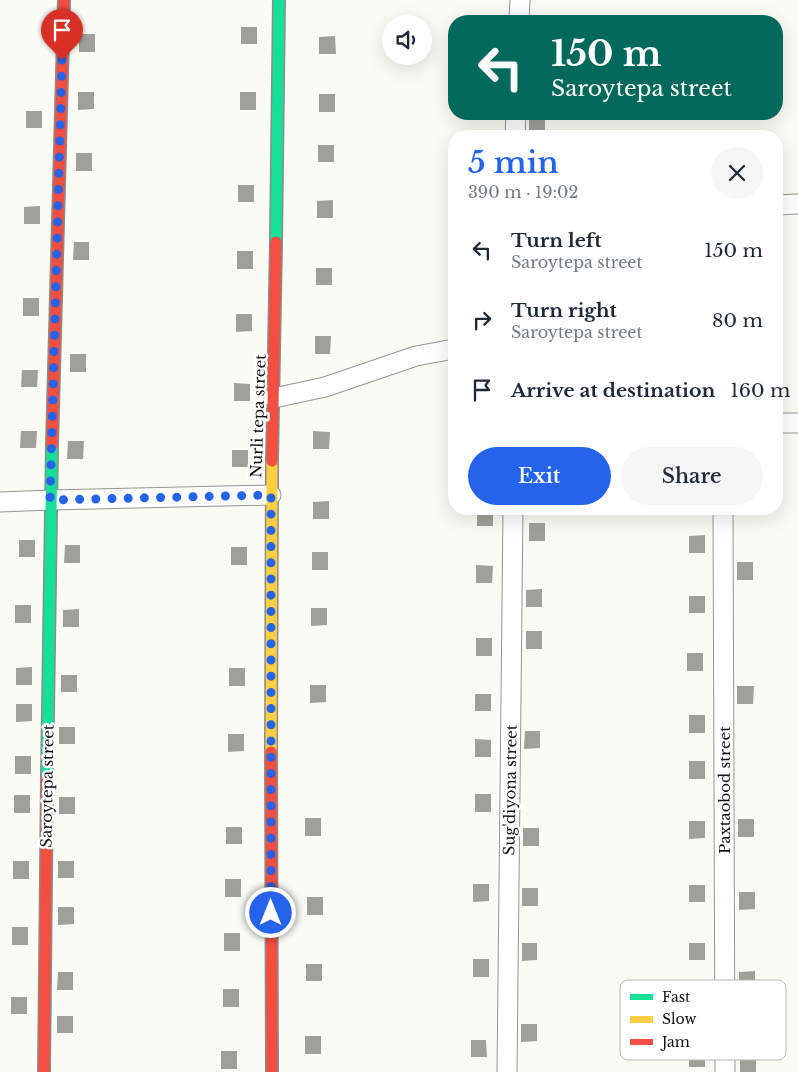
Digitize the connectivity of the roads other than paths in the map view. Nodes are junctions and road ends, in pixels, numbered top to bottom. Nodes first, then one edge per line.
1 (64, 0) edge
2 (279, 0) edge
3 (520, 0) edge
4 (519, 15) edge
5 (798, 204) edge
6 (783, 205) edge
7 (448, 350) edge
8 (274, 398) junction
9 (783, 423) edge
10 (798, 423) edge
11 (271, 495) junction
12 (50, 500) junction
13 (0, 502) edge
14 (513, 515) edge
15 (723, 515) edge
16 (724, 980) edge
17 (44, 1072) edge
18 (272, 1072) edge
19 (507, 1072) edge

1 - 12 street, Saroytepa street
2 - 8 street, Nurli tepa street
3 - 4 street
5 - 6 street
7 - 8 street
8 - 11 street, Nurli tepa street
9 - 10 street
11 - 12 street
11 - 18 street, Nurli tepa street
12 - 13 street
12 - 17 street, Saroytepa street
14 - 19 street, Sug'diyona street
15 - 16 street, Paxtaobod street

